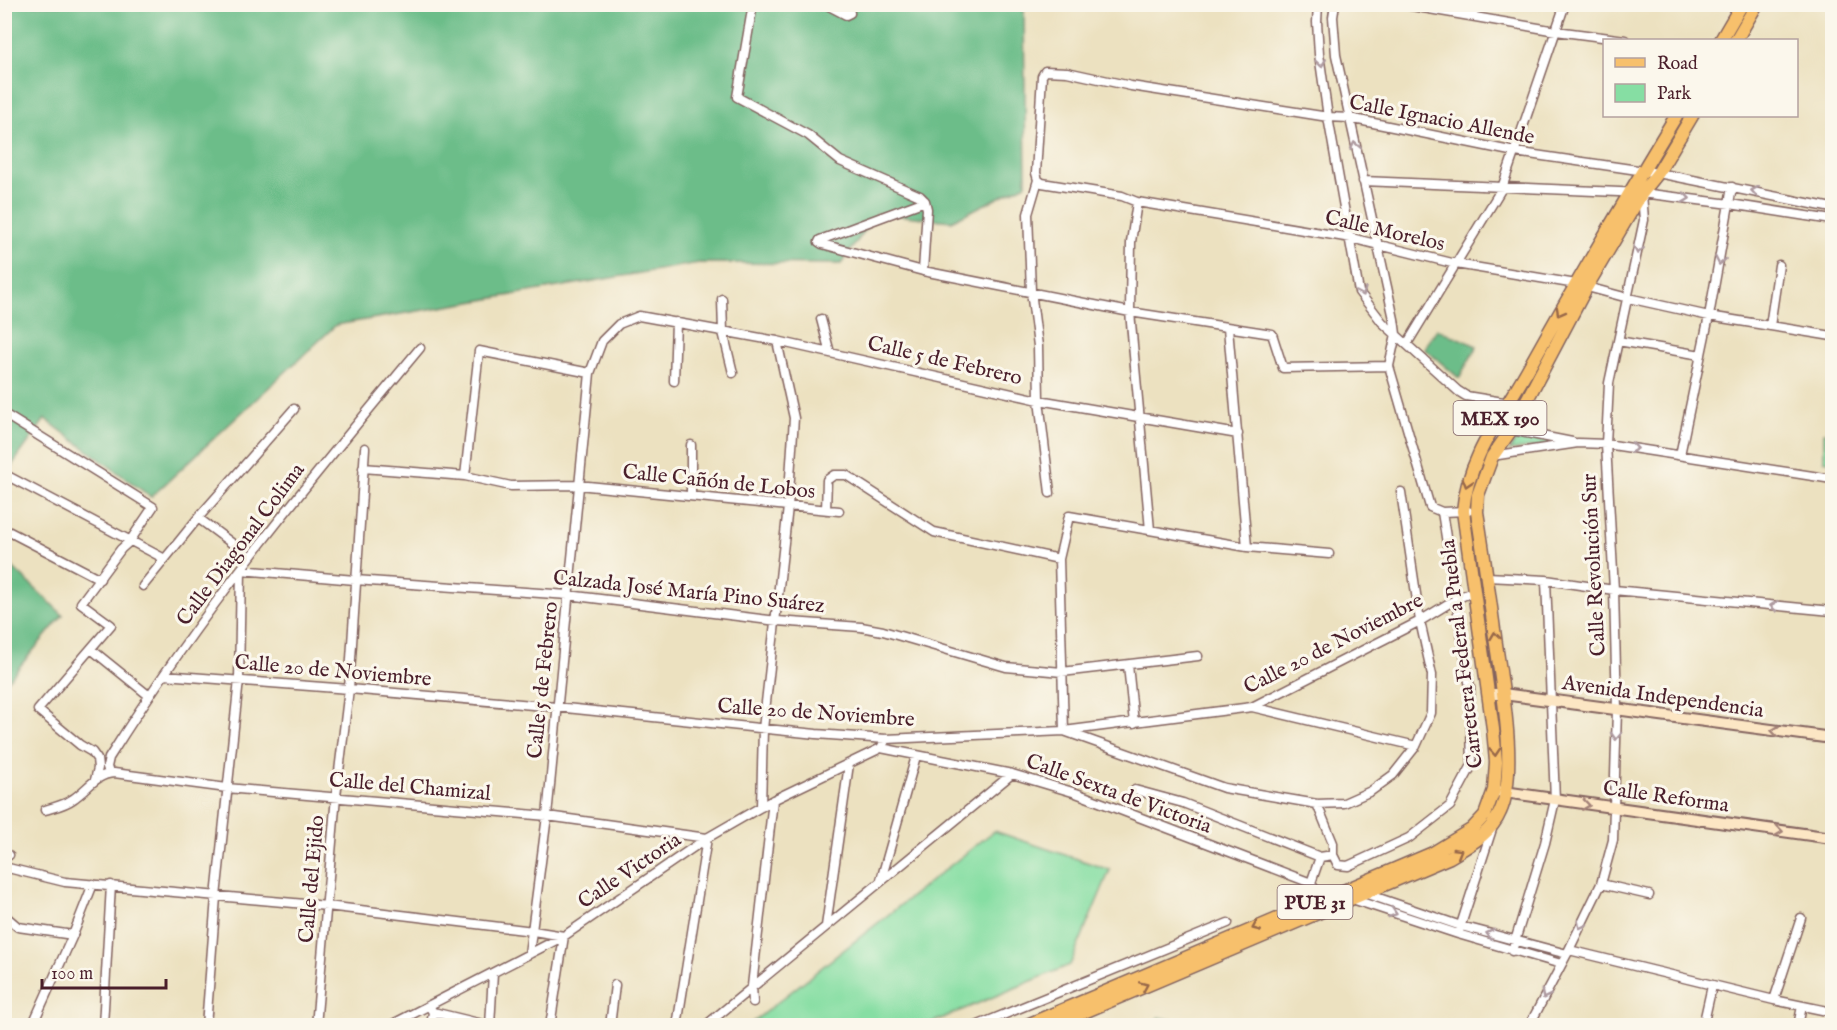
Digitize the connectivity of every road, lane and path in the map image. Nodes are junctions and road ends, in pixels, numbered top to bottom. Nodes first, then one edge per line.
1 (753, 4) edge
2 (825, 4) edge
3 (849, 4) edge
4 (1318, 4) edge
5 (1335, 4) edge
6 (1400, 4) edge
7 (1565, 4) edge
8 (1742, 4) edge
9 (1757, 4) edge
10 (1556, 31) junction
11 (1617, 39) edge
12 (1722, 39) edge
13 (1737, 39) edge
14 (1328, 117) junction
15 (1675, 117) edge
16 (1691, 117) edge
17 (1349, 118) junction
18 (1515, 152) junction
19 (1643, 171) junction
20 (1658, 173) junction
21 (1038, 180) junction
22 (1363, 181) junction
23 (1732, 187) junction
24 (1502, 188) junction
25 (1636, 193) junction
26 (1776, 195) junction
27 (925, 201) junction
28 (1137, 202) junction
29 (1730, 204) junction
30 (1833, 208) edge
31 (1772, 211) junction
32 (1833, 220) edge
33 (1351, 238) junction
34 (1376, 244) junction
35 (1456, 264) junction
36 (1779, 265) dead end
37 (923, 271) junction
38 (1581, 286) junction
39 (1031, 291) junction
40 (1628, 298) junction
41 (722, 299) dead end
42 (1130, 312) junction
43 (1709, 316) junction
44 (821, 319) dead end
45 (676, 322) junction
46 (1770, 326) junction
47 (1228, 328) junction
48 (723, 332) junction
49 (1396, 334) junction
50 (1833, 336) edge
51 (777, 341) junction
52 (1618, 341) junction
53 (1407, 344) junction
54 (420, 348) dead end
55 (830, 353) junction
56 (1701, 355) junction
57 (1389, 366) junction
58 (590, 373) junction
59 (733, 373) dead end
60 (674, 381) dead end
61 (1038, 400) junction
62 (1509, 403) junction
63 (294, 409) dead end
64 (4, 414) edge
65 (1141, 418) junction
66 (1497, 424) junction
67 (1511, 430) junction
68 (1238, 434) junction
69 (1578, 443) junction
70 (1606, 444) junction
71 (691, 445) dead end
72 (365, 448) dead end
73 (1487, 454) junction
74 (1680, 455) junction
75 (363, 468) junction
76 (4, 474) edge
77 (465, 476) junction
78 (1833, 479) edge
79 (578, 485) junction
80 (1401, 492) dead end
81 (1050, 493) dead end
82 (691, 496) junction
83 (788, 507) junction
84 (826, 510) junction
85 (1463, 511) junction
86 (839, 512) dead end
87 (1442, 512) junction
88 (1477, 512) junction
89 (198, 518) junction
90 (4, 529) edge
91 (1150, 530) junction
92 (130, 541) junction
93 (1247, 547) junction
94 (1329, 554) dead end
95 (249, 556) junction
96 (165, 559) junction
97 (1059, 559) junction
98 (241, 570) junction
99 (1487, 577) junction
100 (100, 579) junction
101 (355, 580) junction
102 (1546, 580) junction
103 (143, 586) dead end
104 (1614, 590) junction
105 (1474, 591) junction
106 (568, 595) junction
107 (1456, 599) junction
108 (1833, 611) edge
109 (777, 621) junction
110 (1420, 621) junction
111 (91, 649) junction
112 (1198, 656) dead end
113 (1128, 665) junction
114 (1062, 672) junction
115 (164, 675) junction
116 (239, 680) junction
117 (349, 688) junction
118 (1489, 694) junction
119 (1503, 694) junction
120 (148, 695) junction
121 (1550, 701) junction
122 (556, 707) junction
123 (1252, 707) junction
124 (1617, 710) junction
125 (1134, 723) junction
126 (764, 729) junction
127 (1064, 730) junction
128 (1833, 738) edge
129 (886, 739) junction
130 (1416, 746) junction
131 (881, 748) junction
132 (916, 756) junction
133 (849, 764) junction
134 (109, 773) junction
135 (1012, 774) junction
136 (95, 780) junction
137 (227, 788) junction
138 (1135, 790) dead end
139 (1494, 790) junction
140 (1507, 793) junction
141 (336, 796) junction
142 (773, 800) junction
143 (1556, 800) junction
144 (1317, 804) junction
145 (761, 807) junction
146 (1614, 809) junction
147 (45, 810) dead end
148 (547, 816) junction
149 (1493, 825) junction
150 (707, 838) junction
151 (1833, 838) edge
152 (1333, 855) junction
153 (1320, 857) junction
154 (4, 867) edge
155 (881, 881) junction
156 (1379, 881) junction
157 (1311, 883) junction
158 (93, 884) junction
159 (1601, 884) junction
160 (111, 885) junction
161 (1352, 893) junction
162 (1364, 893) junction
163 (1649, 896) dead end
164 (216, 897) junction
165 (1323, 905) junction
166 (327, 906) junction
167 (4, 915) edge
168 (1801, 918) dead end
169 (1228, 923) dead end
170 (826, 926) junction
171 (1459, 930) junction
172 (533, 931) junction
173 (73, 935) junction
174 (564, 936) junction
175 (1516, 941) junction
176 (1512, 951) junction
177 (1568, 952) junction
178 (529, 954) junction
179 (1560, 964) junction
180 (493, 973) junction
181 (615, 985) dead end
182 (752, 986) junction
183 (1712, 986) junction
184 (1773, 1000) junction
185 (753, 1002) dead end
186 (1802, 1006) junction
187 (431, 1008) junction
188 (1833, 1012) edge
189 (490, 1025) edge
190 (32, 1026) edge
191 (102, 1026) edge
192 (206, 1026) edge
193 (316, 1026) edge
194 (389, 1026) edge
195 (431, 1026) edge
196 (550, 1026) edge
197 (610, 1026) edge
198 (677, 1026) edge
199 (705, 1026) edge
200 (976, 1026) edge
201 (1025, 1026) edge
202 (1051, 1026) edge
203 (1529, 1026) edge
204 (1702, 1026) edge
205 (1798, 1026) edge

1 - 27 street
2 - 3 street
4 -> 14 street
5 - 17 street
6 - 10 street
7 - 10 street
8 - 12 main road
9 - 13 main road
10 - 11 street
10 - 18 street
14 - 17 street, Calle Ignacio Allende
14 - 21 street, Calle Ignacio Allende
14 - 33 street
15 - 19 main road, MEX 190
16 - 20 main road, MEX 190
17 - 18 street, Calle Ignacio Allende
22 -> 17 street
18 - 19 street, Calle Ignacio Allende
18 - 24 street
19 - 20 street, Calle Ignacio Allende
19 - 25 main road, Carretera Federal a Puebla / MEX 190
20 - 23 street, Calle Ignacio Allende
20 - 25 main road, Carretera Federal a Puebla / MEX 190
21 - 28 street, Calle Morelos
21 - 39 street
22 - 24 street
22 - 34 street
26 -> 23 street, Calle Ignacio Allende
23 - 29 street
24 - 25 street
24 - 35 street
25 -> 29 street
25 - 38 main road, Carretera Federal a Puebla / MEX 190
25 -> 40 street, Calle Revolución Sur
26 - 30 street, Calle Ignacio Allende
26 - 31 street
27 - 37 street
27 - 37 street
28 - 33 street, Calle Morelos
28 - 42 street
29 - 31 street
29 -> 43 street
31 - 32 street
33 - 34 street, Calle Morelos
33 -> 49 street
34 - 35 street, Calle Morelos
34 - 49 street
35 - 38 street, Calle Morelos
35 - 53 street
36 - 46 street
37 - 39 street
38 - 40 street, Calle Morelos
38 -> 62 main road, Carretera Federal a Puebla / MEX 190
38 - 67 main road, Carretera Federal a Puebla / MEX 190
39 - 42 street
39 - 61 street
40 - 43 street, Calle Morelos
40 - 52 street, Calle Revolución Sur
41 - 48 street
42 - 47 street
42 - 65 street
43 - 46 street, Calle Morelos
43 - 56 street
44 - 55 street
45 - 48 street, Calle 5 de Febrero
45 - 58 street, Calle 5 de Febrero
45 - 60 street
46 - 50 street, Calle Morelos
47 - 57 street
47 - 68 street
48 - 51 street, Calle 5 de Febrero
48 - 59 street
49 - 53 street
49 - 57 street
51 - 55 street, Calle 5 de Febrero
51 - 83 street
52 - 56 street
52 - 70 street, Calle Revolución Sur
53 - 62 street
54 - 95 street, Calle Diagonal Colima
55 - 61 street, Calle 5 de Febrero
56 - 74 street
57 - 87 street
58 - 77 street
58 - 79 street, Calle 5 de Febrero
61 - 65 street, Calle 5 de Febrero
61 - 81 street
62 - 66 main road, Carretera Federal a Puebla / MEX 190
63 - 89 street
64 - 92 street
65 - 68 street, Calle 5 de Febrero
65 - 91 street
66 - 67 street
66 - 73 main road, Carretera Federal a Puebla / MEX 190
67 - 69 street
67 - 73 main road, Carretera Federal a Puebla / MEX 190
68 - 93 street
69 - 70 street
69 - 73 street
70 -> 74 street
70 - 104 street, Calle Revolución Sur
71 - 82 street
72 - 75 street, Calle del Ejido
73 -> 85 main road, Carretera Federal a Puebla / MEX 190
73 - 88 main road, Carretera Federal a Puebla / MEX 190
74 - 78 street
75 - 77 street, Calle Cañón de Lobos
75 - 101 street, Calle del Ejido
76 - 92 street
77 - 79 street, Calle Cañón de Lobos
79 - 82 street, Calle Cañón de Lobos
79 - 106 street, Calle 5 de Febrero
80 - 110 street
82 - 83 street, Calle Cañón de Lobos
83 - 84 street, Calle Cañón de Lobos
83 - 109 street
84 - 86 street
84 - 97 street, Calle Cañón de Lobos
85 - 87 street
85 - 88 street
85 - 105 main road, Carretera Federal a Puebla / MEX 190
87 - 107 street
88 - 99 main road, Carretera Federal a Puebla / MEX 190
89 - 95 street
89 - 96 street
90 - 100 street
91 - 93 street
91 - 97 street
92 - 96 street
92 - 100 street
93 - 94 street
95 - 98 street, Calle Diagonal Colima
96 - 103 street
97 - 114 street
98 - 101 street, Calzada José María Pino Suárez
98 - 115 street, Calle Diagonal Colima
98 - 116 street
99 - 102 street
119 -> 99 main road, Carretera Federal a Puebla / MEX 190
100 - 111 street
101 - 106 street, Calzada José María Pino Suárez
101 - 117 street, Calle del Ejido
102 - 104 street
102 - 121 street
108 -> 104 street
104 - 124 street, Calle Revolución Sur
105 - 107 street, Calle 20 de Noviembre
105 - 118 main road, Carretera Federal a Puebla / MEX 190
106 - 109 street, Calzada José María Pino Suárez
106 - 122 street, Calle 5 de Febrero
107 - 110 street, Calle 20 de Noviembre
107 - 152 street
109 - 114 street, Calzada José María Pino Suárez
109 - 126 street
110 - 123 street, Calle 20 de Noviembre
110 - 130 street
111 - 120 street
111 - 136 street
112 - 113 street, Calzada José María Pino Suárez
113 - 114 street, Calzada José María Pino Suárez
113 - 125 street
114 - 127 street
115 - 116 street, Calle 20 de Noviembre
115 - 120 street, Calle Diagonal Colima
116 - 117 street, Calle 20 de Noviembre
116 - 137 street
117 - 122 street, Calle 20 de Noviembre
117 - 141 street, Calle del Ejido
118 - 119 street, Avenida Independencia
118 -> 139 main road, Carretera Federal a Puebla / PUE 31
119 - 121 street, Avenida Independencia
119 - 140 main road, Carretera Federal a Puebla / PUE 31
120 - 134 street, Calle Diagonal Colima
121 - 124 street, Avenida Independencia
121 - 143 street
122 - 126 street, Calle 20 de Noviembre
122 - 148 street, Calle 5 de Febrero
123 - 125 street, Calle 20 de Noviembre
123 - 130 street
128 -> 124 street, Avenida Independencia
124 -> 146 street, Calle Revolución Sur
125 - 127 street, Calle 20 de Noviembre
126 - 129 street, Calle 20 de Noviembre
126 - 145 street
127 - 129 street, Calle 20 de Noviembre
127 - 144 street
129 - 131 street
130 - 144 street
131 - 132 street, Calle Sexta de Victoria
131 - 133 street, Calle Victoria
132 - 135 street, Calle Sexta de Victoria
132 - 155 street
133 - 142 street, Calle Victoria
133 - 170 street
134 - 136 street
134 - 137 street, Calle del Chamizal
135 - 155 street
135 - 157 street, Calle Sexta de Victoria
136 - 147 street
137 - 141 street, Calle del Chamizal
137 - 164 street
138 - 153 street
139 - 140 street, Calle Reforma
139 - 156 main road, Carretera Federal a Puebla / PUE 31
140 - 143 street, Calle Reforma
140 - 149 main road, Carretera Federal a Puebla / PUE 31
141 - 148 street, Calle del Chamizal
141 - 166 street, Calle del Ejido
142 - 145 street, Calle Victoria
142 - 182 street
143 -> 146 street, Calle Reforma
143 - 175 street
144 - 152 street
145 - 150 street, Calle Victoria
146 -> 151 street, Calle Reforma
146 - 159 street, Calle Revolución Sur
148 - 150 street, Calle del Chamizal
148 - 172 street, Calle 5 de Febrero
156 -> 149 main road, Carretera Federal a Puebla / PUE 31
149 - 171 street
150 - 174 street, Calle Victoria
150 - 198 street
152 - 153 street
153 - 157 street
154 - 158 street
155 - 170 street
156 - 161 main road, Carretera Federal a Puebla / PUE 31
156 - 162 main road, Carretera Federal a Puebla / PUE 31
157 - 165 street
158 - 160 street
158 - 173 street
159 - 163 street
159 -> 177 street, Calle Revolución Sur
160 - 164 street
160 - 191 street
161 - 162 main road, Carretera Federal a Puebla / PUE 31
161 - 165 main road, Carretera Federal a Puebla / PUE 31
161 - 165 main road, Carretera Federal a Puebla / PUE 31
161 -> 171 street
162 - 171 street
164 - 166 street
164 - 192 street
165 -> 201 main road, Carretera Federal a Puebla / PUE 31
202 -> 165 main road, Carretera Federal a Puebla / PUE 31
166 - 172 street
166 - 193 street, Calle del Ejido
167 - 173 street
168 - 184 street
169 - 200 street
170 - 182 street
175 -> 171 street
171 - 176 street
172 - 174 street
172 - 178 street, Calle 5 de Febrero
173 - 190 street
174 - 178 street, Calle Victoria
174 - 196 street
175 - 176 street
175 - 177 street
176 - 179 street
177 - 179 street, Calle Revolución Sur
177 - 183 street
178 - 180 street, Calle Victoria
179 -> 203 street, Calle Revolución Sur
180 - 187 street, Calle Victoria
180 - 189 street
181 - 197 street
182 - 185 street
182 - 199 street
183 - 184 street
183 - 204 street
184 - 186 street
186 - 188 street
186 - 205 street
187 - 189 street
187 - 194 street, Calle Victoria
187 - 195 street

